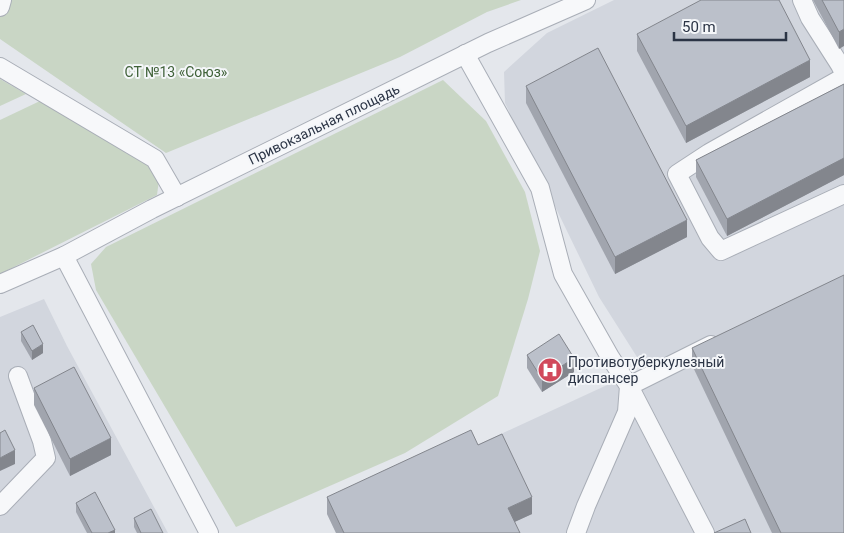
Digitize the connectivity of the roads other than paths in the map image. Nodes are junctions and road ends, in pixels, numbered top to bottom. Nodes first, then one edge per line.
1 (2, 0) edge
2 (802, 0) edge
3 (578, 2) edge
4 (0, 7) edge
5 (465, 54) junction
6 (0, 67) edge
7 (844, 75) edge
8 (844, 194) edge
9 (177, 197) junction
10 (64, 256) junction
11 (0, 284) edge
12 (724, 339) edge
13 (18, 376) dead end
14 (626, 382) junction
15 (0, 506) edge
16 (209, 533) edge
17 (576, 533) edge
18 (705, 533) edge

1 - 4 street
2 - 7 street
3 - 5 street, Привокзальная площадь
5 - 9 street, Привокзальная площадь
5 - 14 street
6 - 9 street
7 - 8 street
9 - 10 street, Привокзальная площадь
10 - 11 street, Привокзальная площадь
10 - 16 street
12 - 14 street
13 - 15 street
14 - 17 street
14 - 18 street

